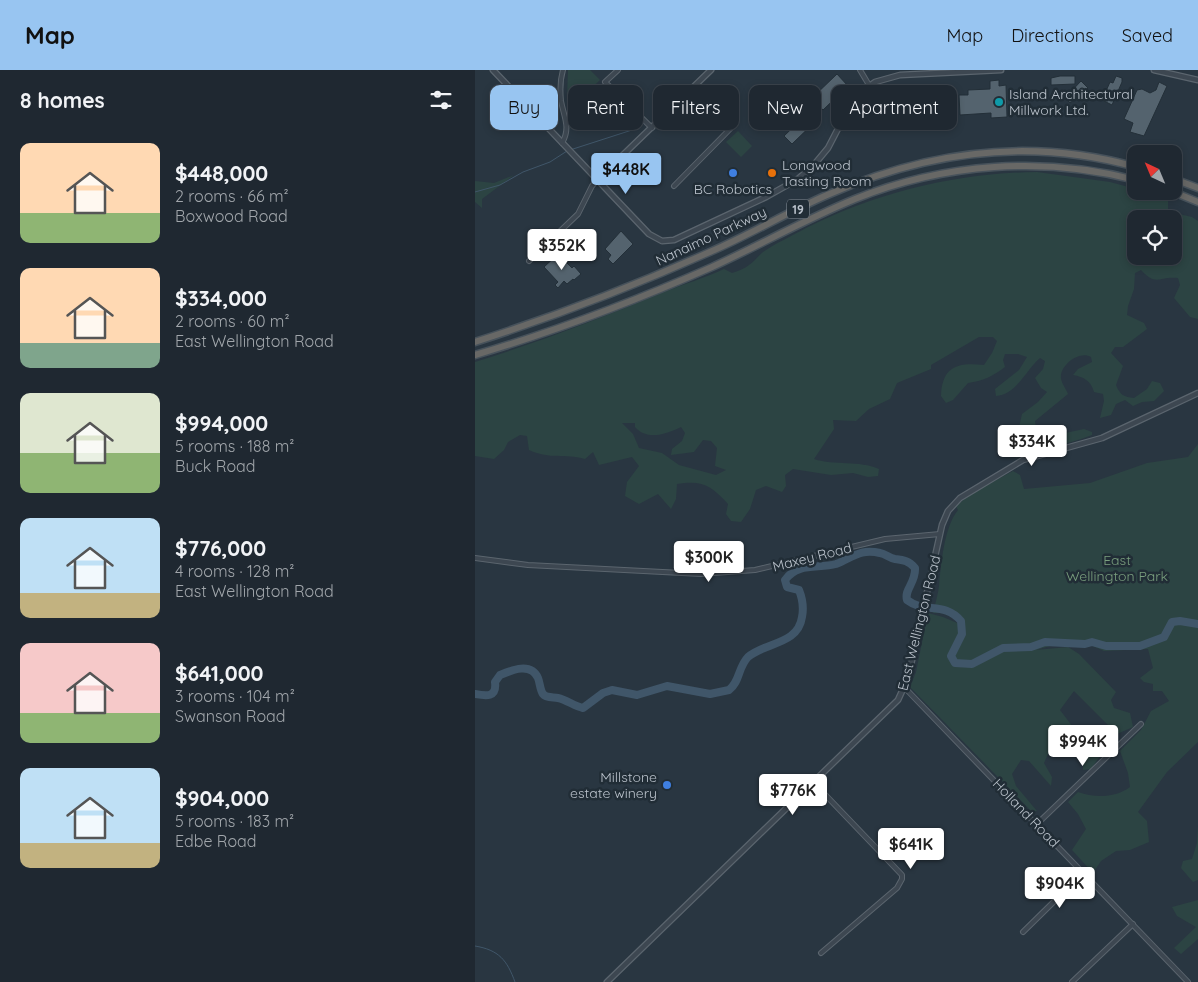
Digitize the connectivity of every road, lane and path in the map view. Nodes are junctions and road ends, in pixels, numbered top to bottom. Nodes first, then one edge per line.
1 (493, 70) edge
2 (563, 70) edge
3 (618, 70) edge
4 (711, 70) edge
5 (860, 70) edge
6 (979, 70) edge
7 (1001, 70) edge
8 (1154, 70) edge
9 (1198, 80) edge
10 (696, 85) edge
11 (869, 85) joint
12 (652, 128) joint
13 (729, 130) edge
14 (837, 130) edge
15 (563, 143) junction
16 (1127, 165) edge
17 (1127, 178) edge
18 (597, 180) junction
19 (1183, 182) edge
20 (674, 186) dead end
21 (1198, 188) edge
22 (1183, 196) edge
23 (1198, 202) edge
24 (529, 261) dead end
25 (557, 315) junction
26 (552, 330) junction
27 (475, 338) edge
28 (475, 342) edge
29 (475, 355) edge
30 (475, 359) edge
31 (1198, 394) edge
32 (940, 534) junction
33 (475, 558) edge
34 (905, 688) junction
35 (1141, 724) dead end
36 (814, 783) junction
37 (1037, 824) junction
38 (1083, 873) junction
39 (1133, 924) junction
40 (1023, 932) dead end
41 (821, 953) dead end
42 (607, 982) edge
43 (1072, 982) edge
44 (1189, 982) edge

1 - 15 street
2 - 15 street
3 - 12 street
4 - 10 street
5 - 11 street
6 - 7 street
6 - 11 street
8 - 9 street
12 - 18 street
13 - 20 street
14 - 18 street
15 - 18 street
16 - 25 highway, Nanaimo Parkway / 19
17 - 26 highway, Nanaimo Parkway / 19
18 - 24 street
19 - 21 highway
22 - 23 highway
25 - 27 highway
25 - 28 highway, Nanaimo Parkway / 19
26 - 29 highway, Nanaimo Parkway / 19
26 - 30 highway
31 - 32 street, East Wellington Road
32 - 33 street, Maxey Road
32 - 34 street, East Wellington Road
34 - 36 street, East Wellington Road
34 - 37 street, Holland Road
35 - 37 street
36 - 41 street
36 - 42 street, East Wellington Road
37 - 38 street, Holland Road
38 - 39 street, Holland Road
38 - 40 street
39 - 43 street
39 - 44 street, Holland Road

